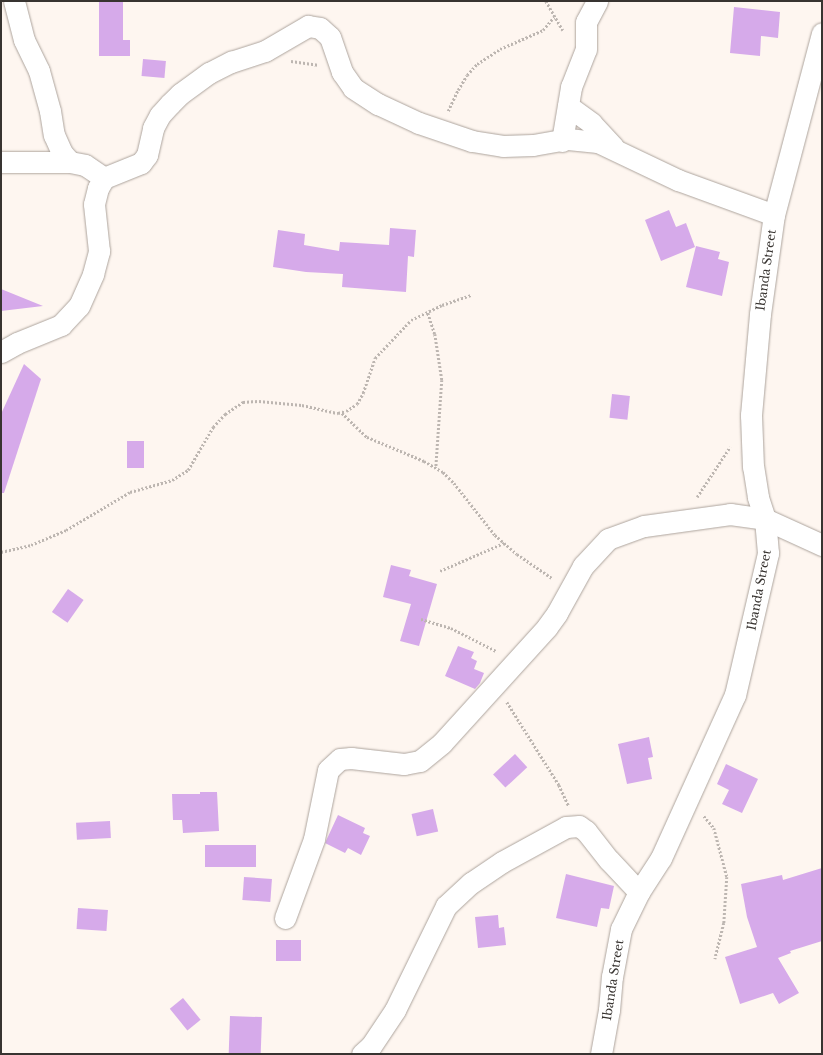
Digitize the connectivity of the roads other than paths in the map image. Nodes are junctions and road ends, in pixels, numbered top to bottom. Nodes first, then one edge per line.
1 (14, 1) edge
2 (597, 1) edge
3 (822, 33) edge
4 (568, 106) junction
5 (562, 141) junction
6 (615, 150) junction
7 (1, 162) edge
8 (70, 162) junction
9 (104, 178) junction
10 (774, 215) junction
11 (1, 352) edge
12 (765, 519) junction
13 (822, 545) edge
14 (639, 892) junction
15 (285, 918) dead end
16 (362, 1054) edge
17 (601, 1054) edge

1 - 8 street
2 - 4 street
3 - 10 street, Ibanda Street
4 - 5 street
4 - 6 street
5 - 6 street
5 - 9 street
6 - 10 street
7 - 8 street
8 - 9 street
9 - 11 street
10 - 12 street, Ibanda Street
12 - 13 street
12 - 14 street, Ibanda Street
12 - 15 street
14 - 16 street
14 - 17 street, Ibanda Street

